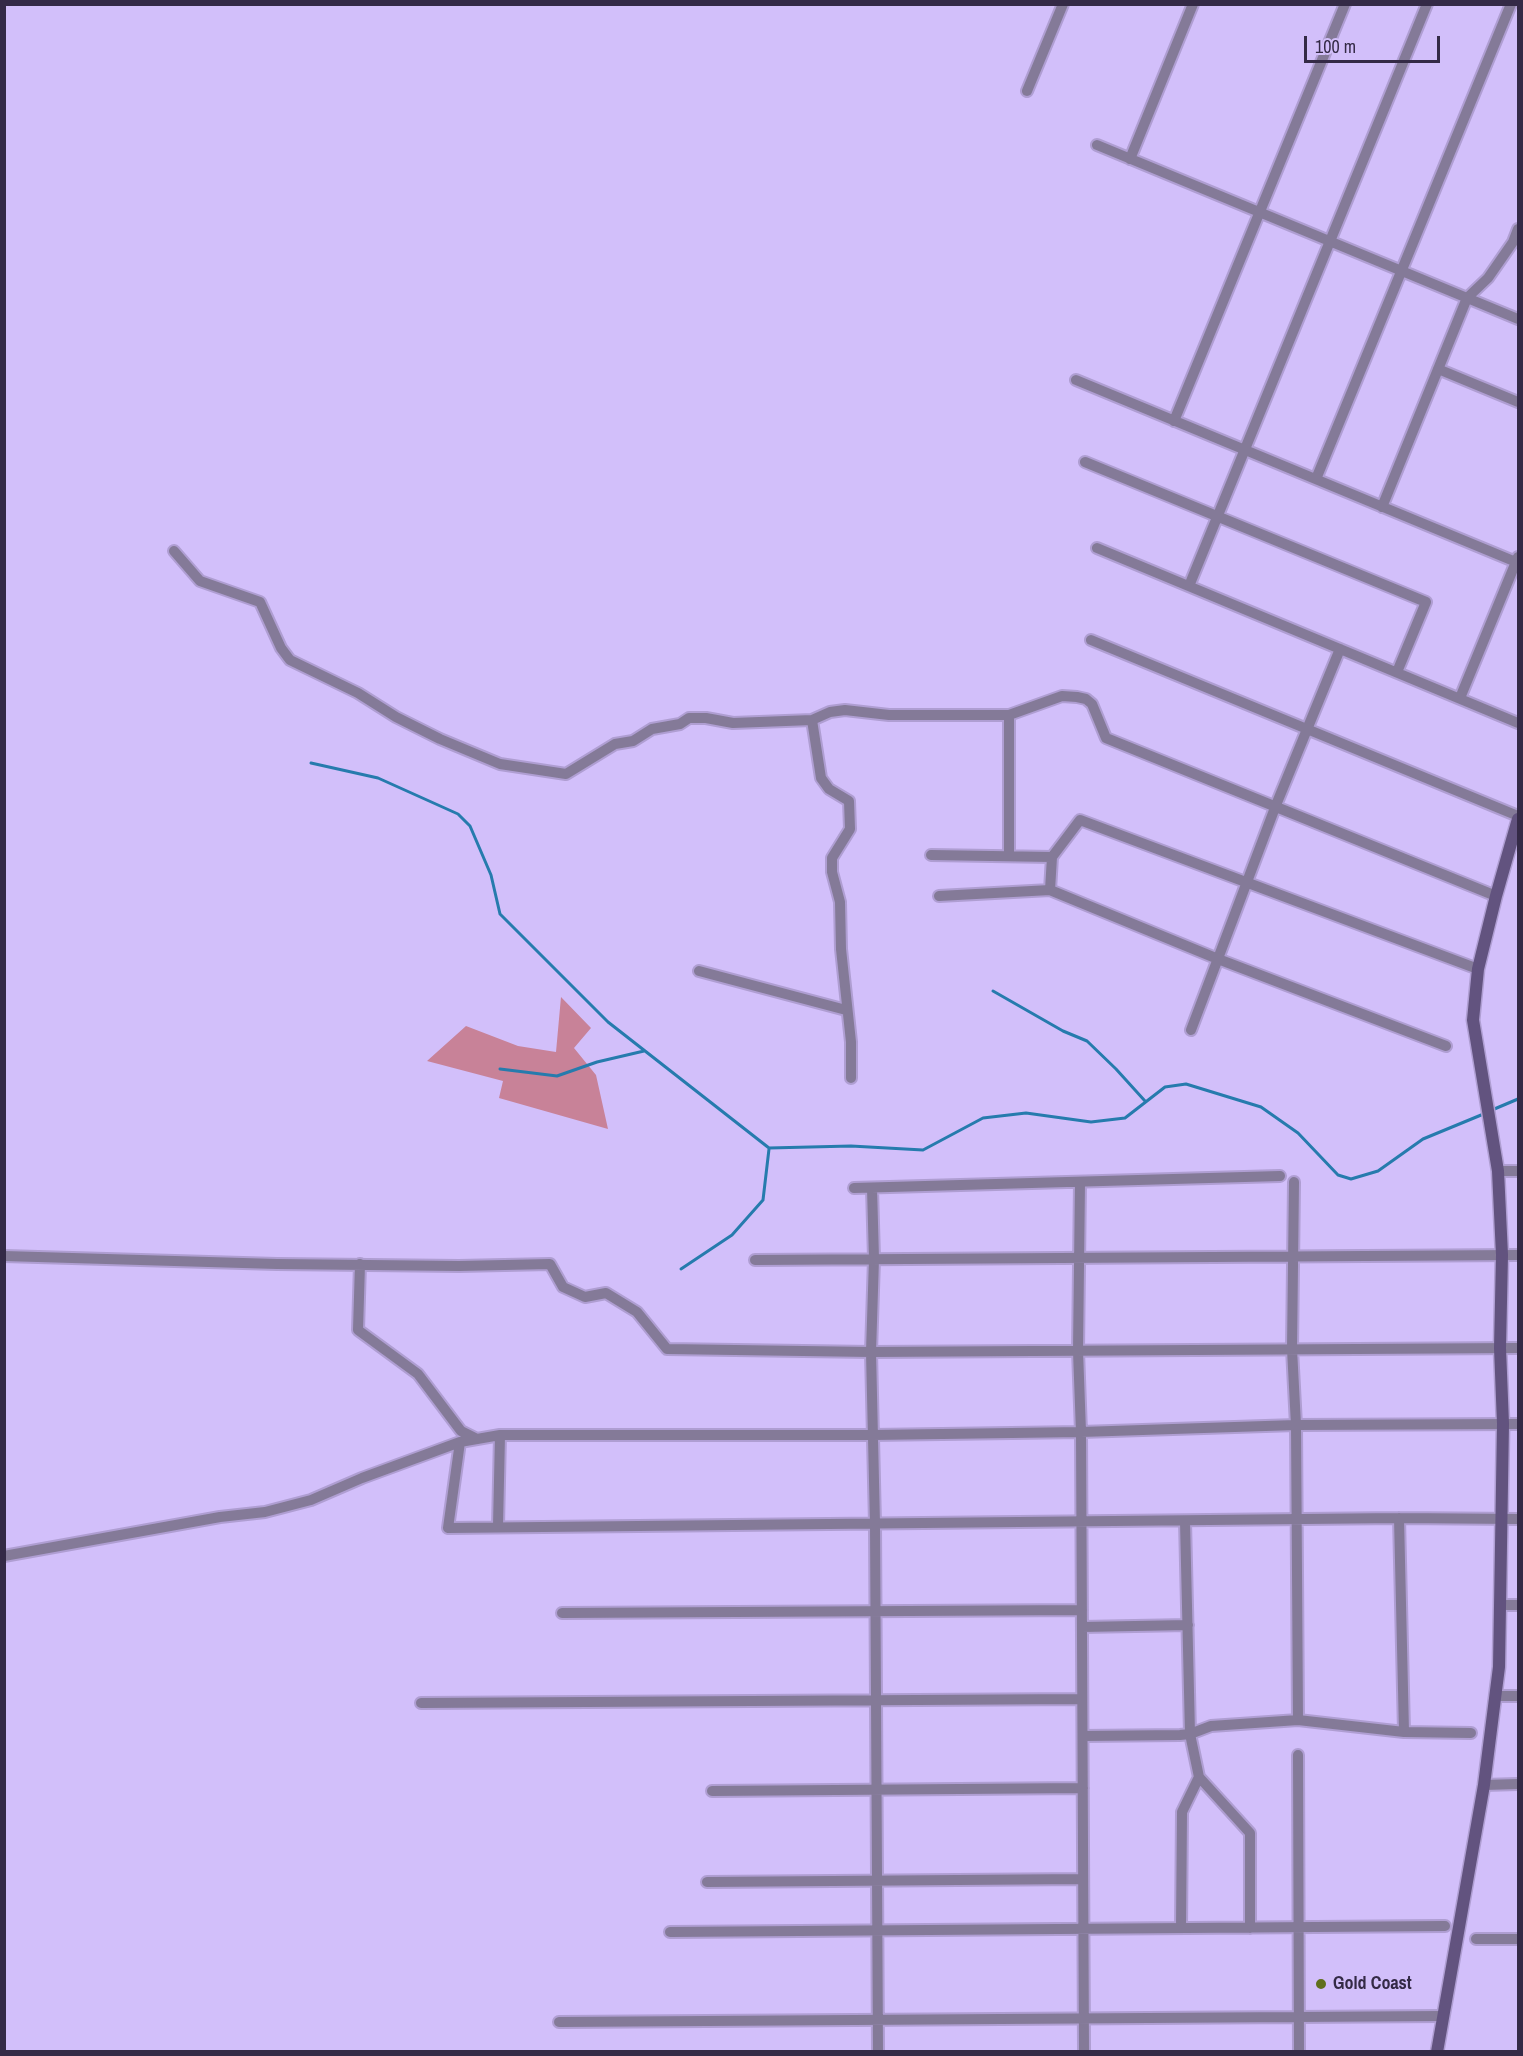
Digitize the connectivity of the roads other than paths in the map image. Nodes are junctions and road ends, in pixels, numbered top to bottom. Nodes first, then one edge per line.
1 (1063, 4) edge
2 (1193, 4) edge
3 (1345, 4) edge
4 (1427, 4) edge
5 (1511, 4) edge
6 (1028, 91) dead end
7 (1097, 145) dead end
8 (1130, 159) junction
9 (1260, 213) junction
10 (1518, 229) edge
11 (1330, 242) junction
12 (1402, 271) junction
13 (1467, 298) junction
14 (1518, 319) edge
15 (1438, 369) junction
16 (1076, 380) dead end
17 (1518, 402) edge
18 (1174, 421) junction
19 (1245, 450) junction
20 (1085, 462) dead end
21 (1316, 479) junction
22 (1382, 507) junction
23 (1218, 517) junction
24 (1097, 548) dead end
25 (174, 551) dead end
26 (1517, 559) edge
27 (1189, 586) junction
28 (1091, 640) dead end
29 (1340, 649) junction
30 (1397, 672) junction
31 (1460, 698) junction
32 (1009, 715) junction
33 (812, 720) junction
34 (1518, 723) edge
35 (1307, 729) junction
36 (1276, 805) junction
37 (1518, 817) edge
38 (931, 855) dead end
39 (1009, 855) junction
40 (1052, 857) junction
41 (1246, 883) junction
42 (1050, 890) junction
43 (1496, 896) junction
44 (939, 897) dead end
45 (1218, 959) junction
46 (1478, 969) junction
47 (699, 971) dead end
48 (846, 1010) junction
49 (1191, 1030) dead end
50 (1446, 1046) dead end
51 (851, 1078) dead end
52 (1518, 1170) edge
53 (1498, 1171) junction
54 (1280, 1176) dead end
55 (1080, 1182) junction
56 (1294, 1182) dead end
57 (854, 1188) dead end
58 (872, 1188) junction
59 (1502, 1255) junction
60 (1518, 1255) edge
61 (4, 1256) edge
62 (1295, 1256) junction
63 (1080, 1257) junction
64 (874, 1259) junction
65 (755, 1260) dead end
66 (360, 1264) junction
67 (1500, 1348) junction
68 (1518, 1348) edge
69 (1292, 1349) junction
70 (1078, 1351) junction
71 (872, 1352) junction
72 (1503, 1424) junction
73 (1518, 1424) edge
74 (1296, 1425) junction
75 (1081, 1432) junction
76 (500, 1435) junction
77 (873, 1435) junction
78 (477, 1439) junction
79 (460, 1442) junction
80 (1399, 1518) junction
81 (1502, 1519) junction
82 (1518, 1519) edge
83 (1185, 1521) junction
84 (1296, 1521) junction
85 (1082, 1522) junction
86 (875, 1524) junction
87 (498, 1526) junction
88 (4, 1556) edge
89 (1502, 1605) junction
90 (1518, 1605) edge
91 (1082, 1610) junction
92 (876, 1611) junction
93 (562, 1613) dead end
94 (1188, 1625) junction
95 (1082, 1626) junction
96 (1496, 1696) junction
97 (1518, 1696) edge
98 (1082, 1699) junction
99 (876, 1700) junction
100 (421, 1703) dead end
101 (1298, 1720) junction
102 (1404, 1732) junction
103 (1471, 1733) dead end
104 (1190, 1734) junction
105 (1083, 1736) junction
106 (1298, 1755) dead end
107 (1199, 1777) junction
108 (1518, 1784) edge
109 (1484, 1785) junction
110 (1083, 1788) junction
111 (877, 1790) junction
112 (712, 1791) dead end
113 (1083, 1879) junction
114 (877, 1881) junction
115 (707, 1882) dead end
116 (1445, 1926) dead end
117 (1298, 1927) junction
118 (1181, 1928) junction
119 (1251, 1928) junction
120 (1084, 1929) junction
121 (877, 1930) junction
122 (670, 1932) dead end
123 (1476, 1939) dead end
124 (1518, 1939) edge
125 (1443, 2016) junction
126 (1299, 2017) junction
127 (1084, 2018) junction
128 (878, 2020) junction
129 (559, 2022) dead end
130 (878, 2052) edge
131 (1084, 2052) edge
132 (1299, 2052) edge
133 (1437, 2052) edge

1 - 6 street
2 - 8 street
3 - 9 street
4 - 11 street
5 - 12 street
7 - 8 street
8 - 9 street
9 - 11 street
9 - 18 street
10 - 13 street
11 - 12 street
11 - 19 street
12 - 13 street
12 - 21 street
13 - 14 street
13 - 15 street
15 - 17 street
15 - 22 street
16 - 18 street
18 - 19 street
19 - 21 street
19 - 23 street
20 - 23 street
21 - 22 street
22 - 26 street
23 - 27 street
23 - 30 street
24 - 27 street
25 - 33 street
26 - 31 street
27 - 29 street
28 - 35 street
29 - 30 street
29 - 35 street
30 - 31 street
31 - 34 street
32 - 33 street
32 - 36 street
32 - 39 street
33 - 48 street
35 - 36 street
35 - 37 street
36 - 41 street
36 - 43 street
37 - 43 main road
38 - 39 street
39 - 40 street
40 - 41 street
40 - 42 street
41 - 45 street
41 - 46 street
42 - 44 street
42 - 45 street
43 - 46 main road
45 - 49 street
45 - 50 street
46 - 53 main road
47 - 48 street
48 - 51 street
52 - 53 street
53 - 59 main road
54 - 55 street
55 - 58 street
55 - 63 street
56 - 62 street
57 - 58 street
58 - 64 street
59 - 60 street
59 - 62 street
59 - 67 main road
61 - 66 street
62 - 63 street
62 - 69 street
63 - 64 street
63 - 70 street
64 - 65 street
64 - 71 street
66 - 71 street
66 - 78 street
67 - 68 street
67 - 69 street
67 - 72 main road
69 - 70 street
69 - 74 street
70 - 71 street
70 - 75 street
71 - 77 street
72 - 73 street
72 - 74 street
72 - 81 main road
74 - 75 street
74 - 84 street
75 - 77 street
75 - 85 street
76 - 77 street
76 - 78 street
76 - 87 street
77 - 86 street
78 - 79 street
79 - 87 street
79 - 88 street
80 - 81 street
80 - 84 street
80 - 102 street
81 - 82 street
81 - 89 main road
83 - 84 street
83 - 85 street
83 - 94 street
84 - 101 street
85 - 86 street
85 - 91 street
86 - 87 street
86 - 92 street
89 - 90 street
89 - 96 main road
91 - 92 street
91 - 95 street
92 - 93 street
92 - 99 street
94 - 95 street
94 - 104 street
95 - 98 street
96 - 97 street
96 - 109 main road
98 - 99 street
98 - 105 street
99 - 100 street
99 - 111 street
101 - 102 street
101 - 104 street
102 - 103 street
104 - 105 street
104 - 107 street
105 - 110 street
106 - 117 street
107 - 118 street
107 - 119 street
108 - 109 street
109 - 125 main road
110 - 111 street
110 - 113 street
111 - 112 street
111 - 114 street
113 - 114 street
113 - 120 street
114 - 115 street
114 - 121 street
116 - 117 street
117 - 119 street
117 - 126 street
118 - 119 street
118 - 120 street
120 - 121 street
120 - 127 street
121 - 122 street
121 - 128 street
123 - 124 street
125 - 126 street
125 - 133 main road
126 - 127 street
126 - 132 street
127 - 128 street
127 - 131 street
128 - 129 street
128 - 130 street

